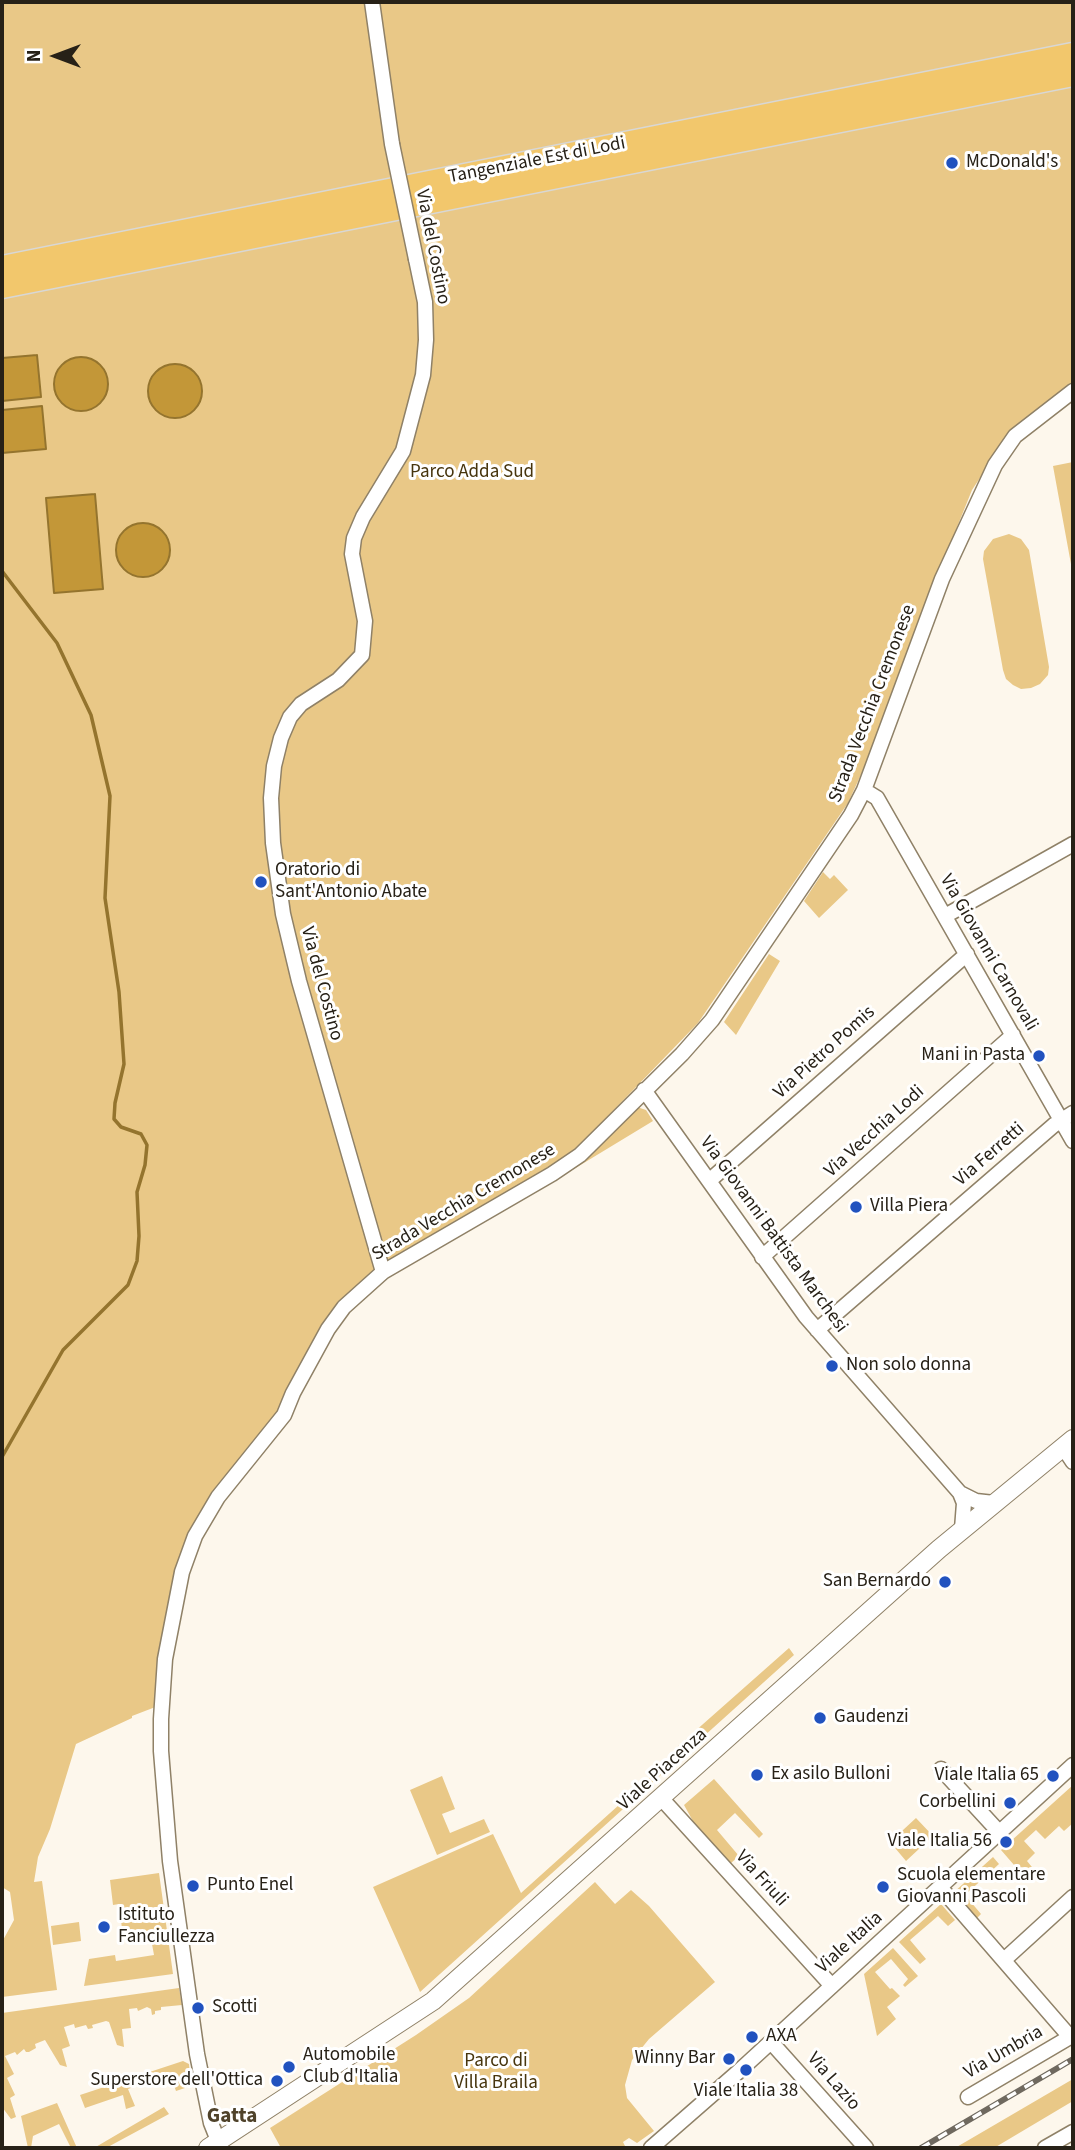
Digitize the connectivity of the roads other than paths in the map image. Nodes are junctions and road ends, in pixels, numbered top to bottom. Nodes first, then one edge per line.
1 (372, 2) edge
2 (1073, 55) edge
3 (1073, 74) edge
4 (200, 238) junction
5 (2, 268) edge
6 (2, 286) edge
7 (1073, 391) edge
8 (864, 790) junction
9 (1073, 844) edge
10 (945, 916) junction
11 (967, 954) junction
12 (1013, 1035) junction
13 (644, 1090) junction
14 (1067, 1116) edge
15 (1073, 1141) edge
16 (709, 1181) junction
17 (762, 1257) junction
18 (383, 1272) junction
19 (817, 1330) junction
20 (1070, 1450) edge
21 (960, 1493) junction
22 (994, 1503) junction
23 (962, 1529) junction
24 (1073, 1765) edge
25 (941, 1769) dead end
26 (662, 1799) junction
27 (999, 1832) junction
28 (940, 1887) junction
29 (1073, 1897) edge
30 (1004, 1960) junction
31 (832, 1986) junction
32 (1072, 2036) edge
33 (771, 2042) junction
34 (968, 2097) dead end
35 (1073, 2132) edge
36 (216, 2146) edge
37 (651, 2148) edge
38 (866, 2148) edge
39 (1045, 2148) edge

1 - 18 street, Via del Costino, bridge
2 - 4 highway, Tangenziale Est di Lodi
3 - 4 highway, Tangenziale Est di Lodi
4 - 5 highway, Tangenziale Est di Lodi
4 - 6 highway, Tangenziale Est di Lodi
7 - 8 street, Strada Vecchia Cremonese
8 - 10 street, Via Giovanni Carnovali
8 - 13 street, Strada Vecchia Cremonese
9 - 10 street
10 - 11 street, Via Giovanni Carnovali
11 - 12 street, Via Giovanni Carnovali
11 - 16 street, Via Pietro Pomis
12 - 14 street, Via Giovanni Carnovali
12 - 17 street, Via Vecchia Lodi
13 - 16 street, Via Giovanni Battista Marchesi
13 - 18 street, Strada Vecchia Cremonese
14 - 15 street, Via Giovanni Carnovali
14 - 19 street, Via Ferretti
16 - 17 street, Via Giovanni Battista Marchesi
17 - 19 street, Via Giovanni Battista Marchesi
18 - 36 street, Strada Vecchia Cremonese
19 - 21 street, Via Giovanni Battista Marchesi
20 - 22 street, Viale Piacenza
21 - 22 street
21 - 23 street
22 - 23 street, Viale Piacenza
23 - 26 street, Viale Piacenza
24 - 27 street, Viale Italia
25 - 27 street
26 - 31 street, Via Friuli
26 - 36 street, Viale Piacenza
27 - 28 street, Viale Italia
28 - 30 street, Via Umbria
28 - 31 street, Viale Italia
29 - 30 street
30 - 32 street, Via Umbria
31 - 33 street, Viale Italia
32 - 34 street, Via Umbria
33 - 37 street, Viale Italia
33 - 38 street, Via Lazio
35 - 39 street

